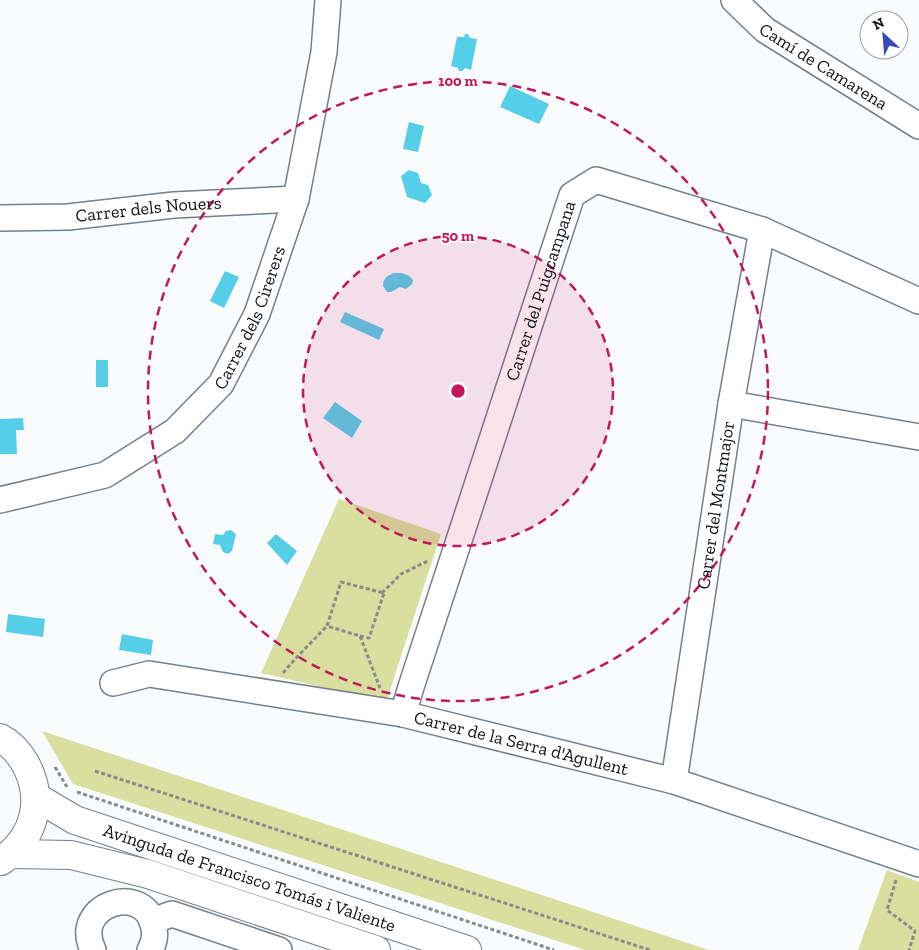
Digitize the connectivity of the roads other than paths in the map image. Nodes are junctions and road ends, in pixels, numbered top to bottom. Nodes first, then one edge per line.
1 (328, 0) edge
2 (734, 0) edge
3 (919, 126) edge
4 (296, 199) junction
5 (0, 218) edge
6 (762, 230) junction
7 (919, 301) edge
8 (731, 404) junction
9 (919, 437) edge
10 (0, 500) edge
11 (113, 683) dead end
12 (403, 714) junction
13 (0, 738) edge
14 (674, 781) junction
15 (36, 797) junction
16 (6, 858) edge
17 (911, 862) edge
18 (152, 921) junction
19 (93, 950) edge
20 (150, 950) edge
21 (279, 950) edge
22 (376, 950) edge
23 (467, 950) edge

1 - 4 street, Carrer dels Cirerers
2 - 3 street, Camí de Camarena
4 - 5 street, Carrer dels Nouers
4 - 10 street, Carrer dels Cirerers
6 - 7 street, Carrer del Puigcampana
6 - 8 street, Carrer del Montmajor
6 - 12 street, Carrer del Puigcampana
8 - 9 street
8 - 14 street, Carrer del Montmajor
11 - 12 street, Carrer de la Serra d'Agullent
12 - 14 street, Carrer de la Serra d'Agullent
13 - 15 main road
14 - 17 street, Carrer de la Serra d'Agullent
15 - 16 main road
15 - 23 main road, Avinguda de Francisco Tomás i Valiente
16 - 22 main road, Avinguda de Francisco Tomás i Valiente
18 - 19 street
18 - 20 street
18 - 21 street

